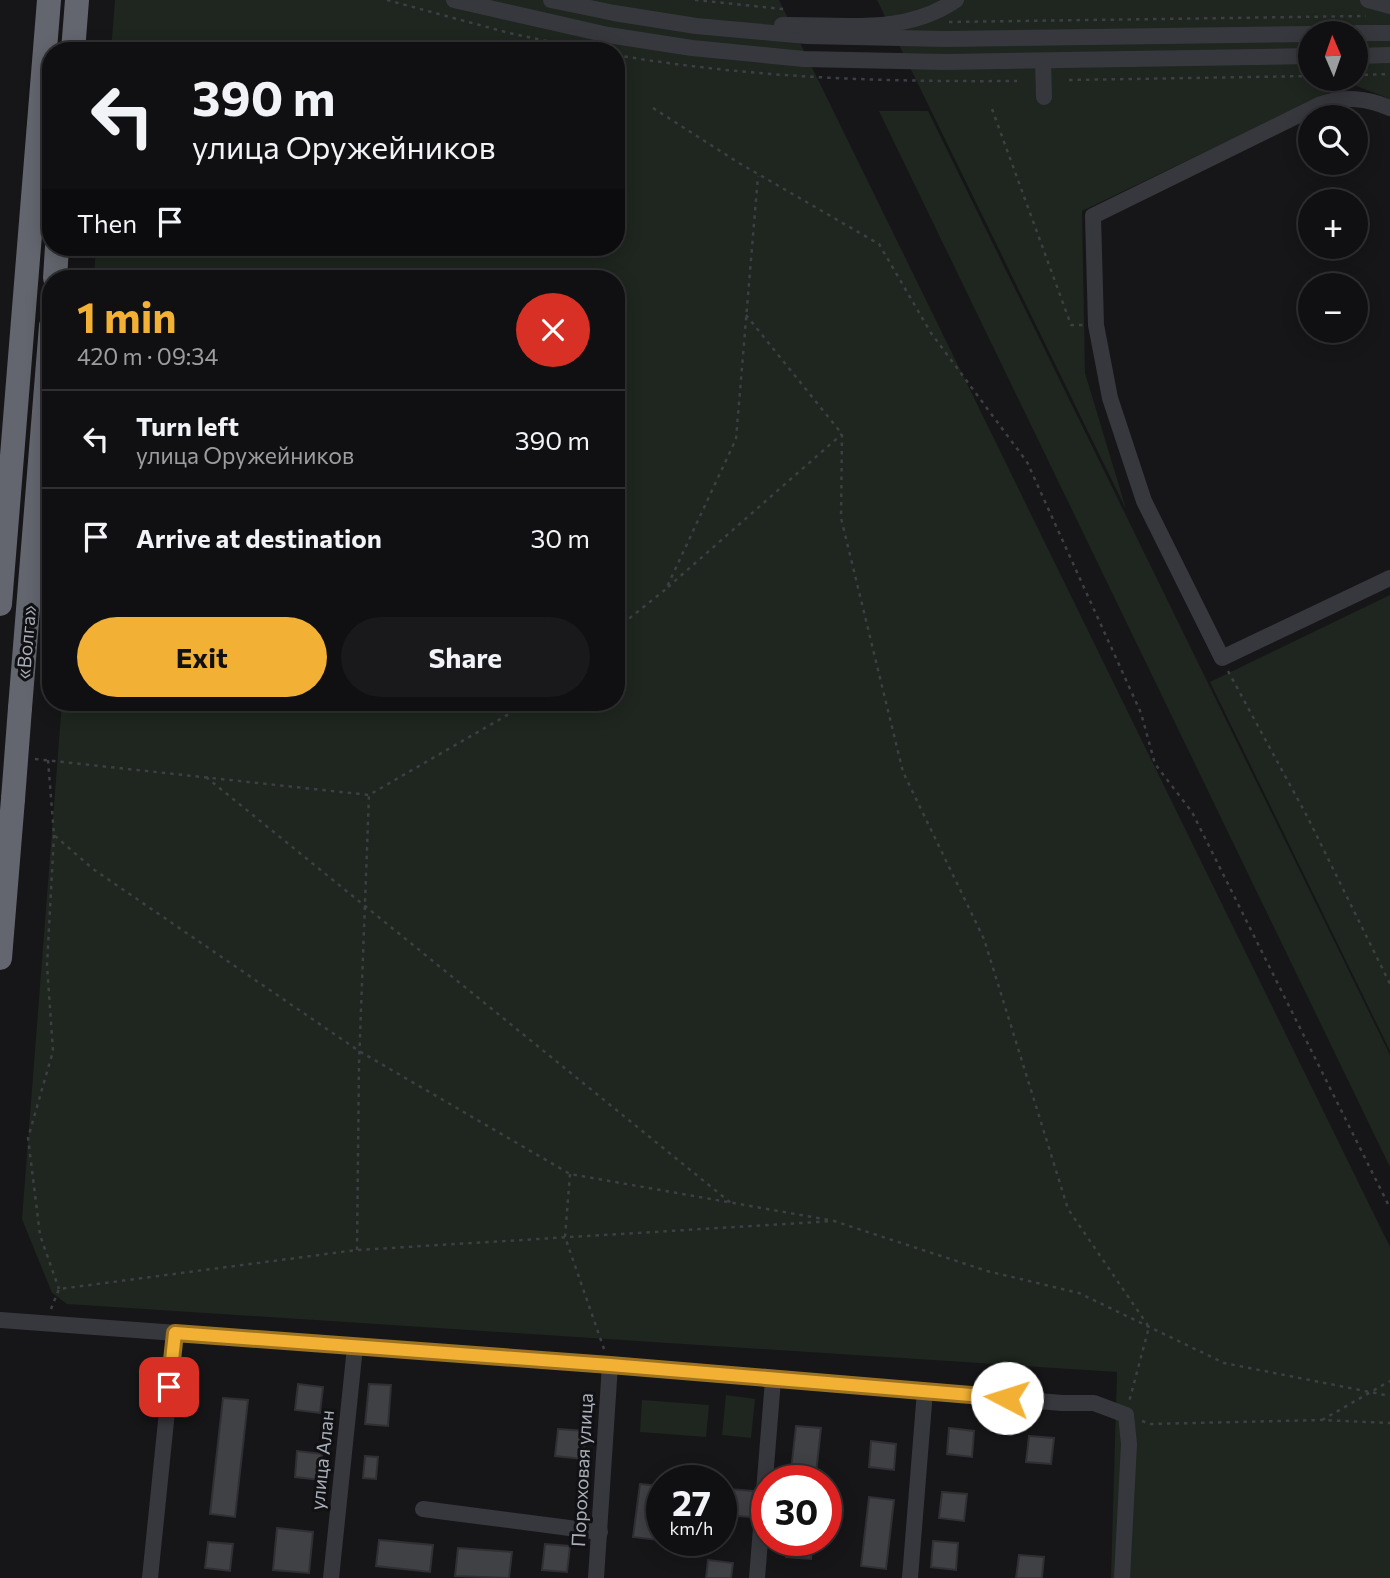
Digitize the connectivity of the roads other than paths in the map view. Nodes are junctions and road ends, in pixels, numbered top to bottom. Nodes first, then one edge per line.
1 (49, 0) edge
2 (77, 0) edge
3 (454, 0) edge
4 (551, 0) edge
5 (956, 0) edge
6 (1368, 0) edge
7 (1383, 11) edge
8 (696, 26) junction
9 (1368, 33) edge
10 (1390, 33) edge
11 (1298, 34) edge
12 (46, 42) edge
13 (74, 42) edge
14 (1390, 55) edge
15 (1298, 56) edge
16 (1368, 56) edge
17 (1043, 61) junction
18 (42, 86) edge
19 (1044, 97) dead end
20 (1390, 108) edge
21 (42, 437) edge
22 (1390, 578) edge
23 (0, 604) edge
24 (0, 958) edge
25 (0, 1320) edge
26 (175, 1333) junction
27 (355, 1347) junction
28 (610, 1365) junction
29 (773, 1380) junction
30 (925, 1391) junction
31 (423, 1509) dead end
32 (600, 1532) junction
33 (150, 1578) edge
34 (331, 1578) edge
35 (596, 1578) edge
36 (757, 1578) edge
37 (911, 1578) edge
38 (1122, 1578) edge

1 - 12 highway, «Волга»
2 - 13 highway
3 - 17 street
4 - 8 street
5 - 8 street
6 - 7 street
8 - 11 street
9 - 10 street
14 - 16 street
15 - 17 street
17 - 19 street
18 - 23 highway, «Волга»
20 - 22 street
21 - 24 highway, «Волга», bridge
25 - 26 street
26 - 27 street
26 - 33 street
27 - 28 street
27 - 34 street, улица Алан
28 - 29 street
28 - 32 street, Пороховая улица
29 - 30 street
29 - 36 street
30 - 37 street
30 - 38 street
31 - 32 street
32 - 35 street, Пороховая улица

